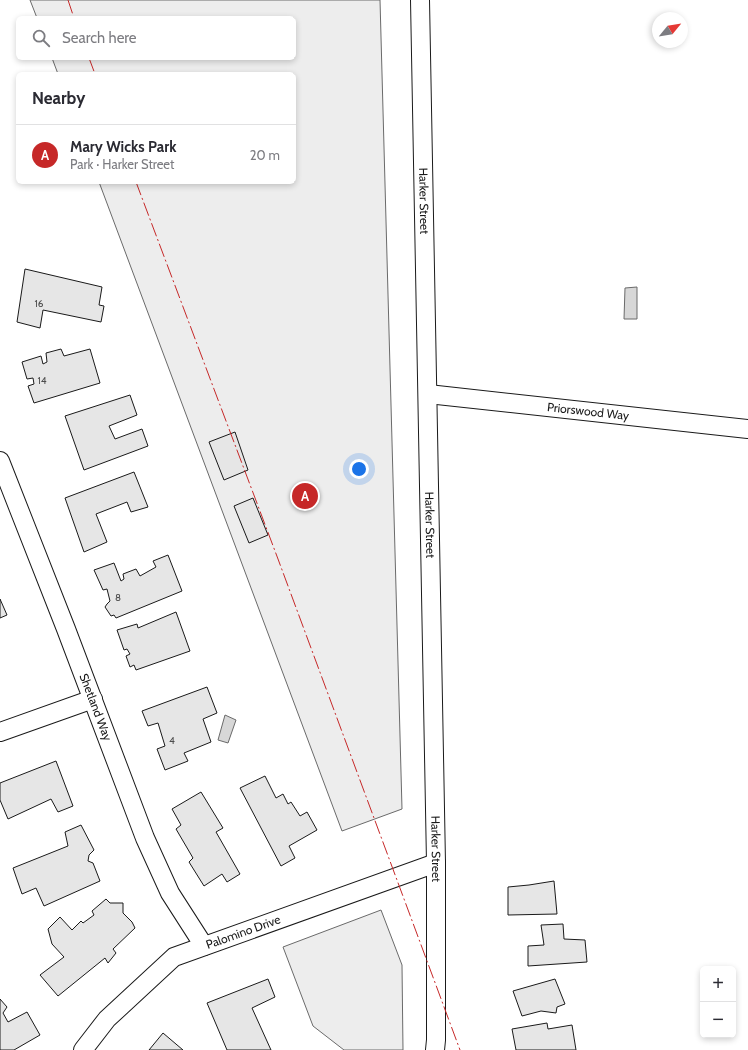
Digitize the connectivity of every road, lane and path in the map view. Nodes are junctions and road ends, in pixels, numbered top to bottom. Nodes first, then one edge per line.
1 (420, 0) edge
2 (428, 394) junction
3 (748, 429) edge
4 (0, 461) edge
5 (93, 699) junction
6 (0, 732) edge
7 (436, 863) junction
8 (204, 946) junction
9 (83, 1050) edge
10 (435, 1050) edge

1 - 2 street, Harker Street
2 - 3 street, Priorswood Way
2 - 7 street, Harker Street
4 - 5 street, Shetland Way
5 - 6 street
5 - 8 street, Shetland Way
7 - 8 street, Palomino Drive
7 - 10 street, Harker Street
8 - 9 street, Palomino Drive

